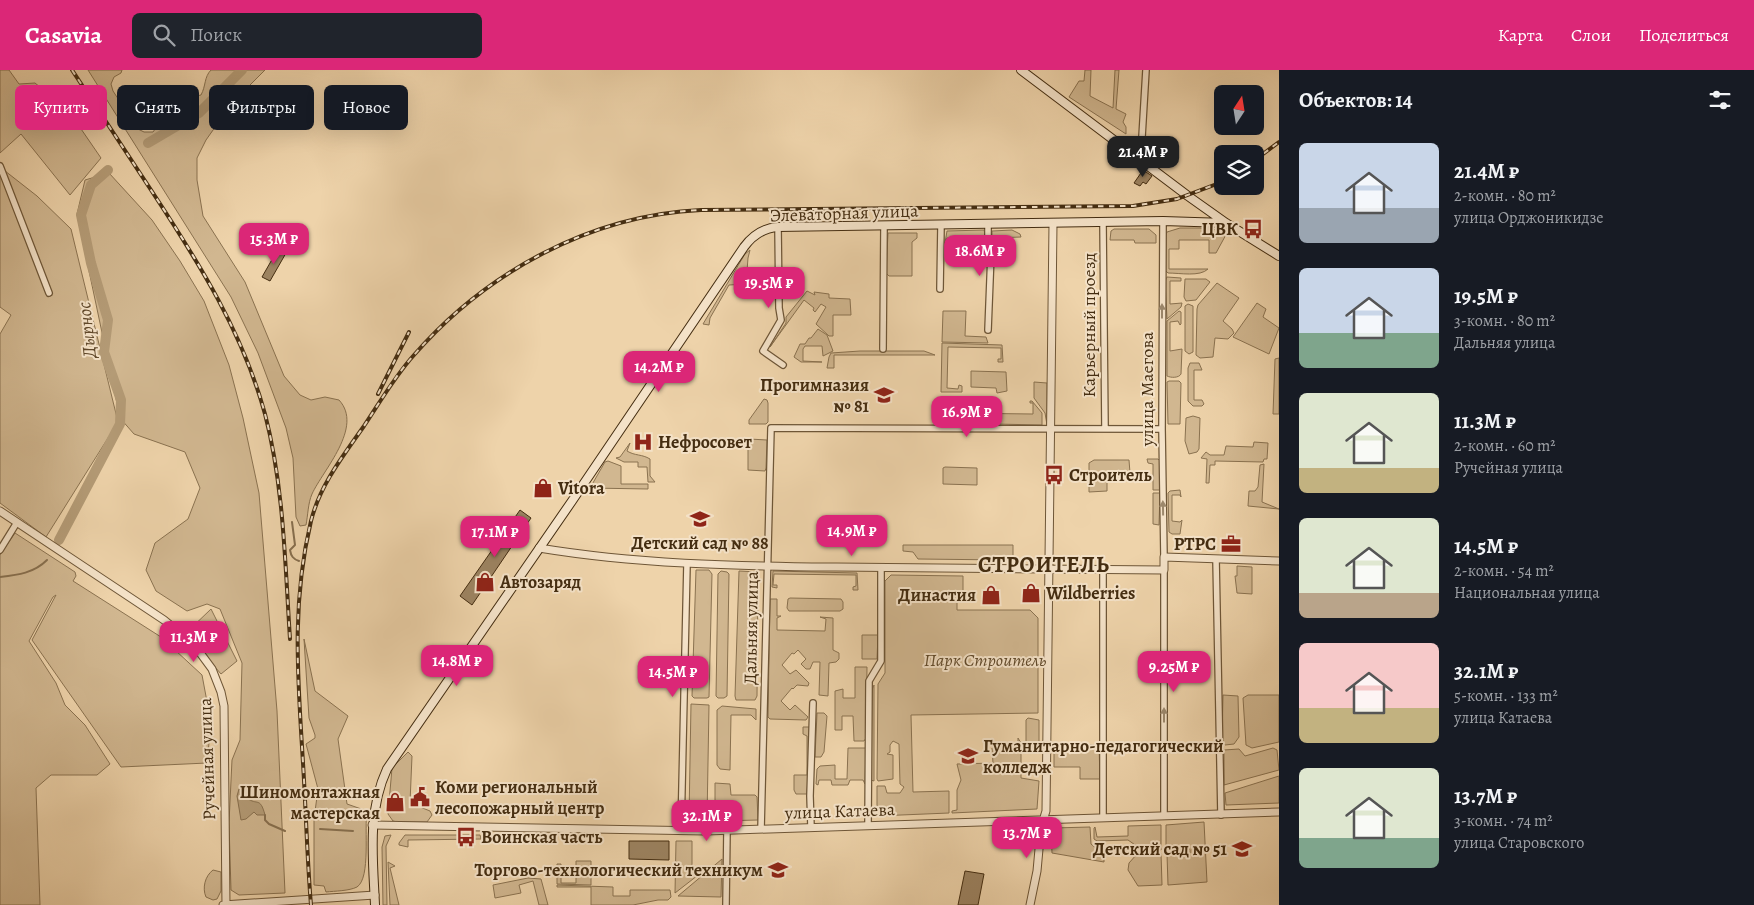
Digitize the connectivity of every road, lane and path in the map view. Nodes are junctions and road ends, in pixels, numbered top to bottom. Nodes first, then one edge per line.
1 (1021, 70) edge
2 (1146, 70) edge
3 (1135, 156) junction
4 (0, 166) edge
5 (1163, 221) junction
6 (1103, 223) junction
7 (1226, 223) junction
8 (1053, 224) junction
9 (941, 225) junction
10 (988, 225) junction
11 (884, 226) junction
12 (778, 227) junction
13 (1279, 256) edge
14 (940, 289) dead end
15 (49, 293) dead end
16 (988, 330) dead end
17 (883, 349) dead end
18 (783, 365) dead end
19 (1050, 428) junction
20 (1105, 428) junction
21 (1162, 429) junction
22 (0, 511) edge
23 (16, 524) junction
24 (539, 548) junction
25 (0, 550) edge
26 (1164, 557) junction
27 (1216, 559) junction
28 (1279, 561) edge
29 (687, 564) junction
30 (768, 566) junction
31 (881, 568) junction
32 (1049, 570) junction
33 (1102, 570) junction
34 (1164, 570) junction
35 (813, 703) dead end
36 (1279, 812) edge
37 (1221, 815) junction
38 (1164, 816) junction
39 (1104, 818) junction
40 (1043, 820) junction
41 (372, 825) junction
42 (868, 826) junction
43 (811, 827) junction
44 (761, 829) junction
45 (727, 830) junction
46 (681, 831) junction
47 (375, 895) junction
48 (225, 905) edge
49 (376, 905) edge
50 (726, 905) edge
51 (1030, 905) edge

1 - 3 main road
2 - 3 street
3 - 7 main road
4 - 15 street
5 - 6 main road, Элеваторная улица
5 - 7 main road, Элеваторная улица
21 -> 5 street, улица Маегова
6 - 8 main road, Элеваторная улица
6 - 20 street, Карьерный проезд
7 - 13 main road
8 - 10 main road, Элеваторная улица
8 - 19 street
9 - 10 main road, Элеваторная улица
9 - 11 main road, Элеваторная улица
9 - 14 street
10 - 16 street
11 - 12 main road, Элеваторная улица
11 - 17 street
12 - 18 street
12 - 24 main road, Элеваторная улица
19 - 20 street
19 - 30 street, Дальняя улица
19 - 32 street
20 - 21 street
26 -> 21 street, улица Маегова
22 - 23 street, Ручейная улица
23 - 25 street
23 - 48 street, Ручейная улица
24 - 29 street
24 - 41 main road, Элеваторная улица
26 - 27 street
26 - 34 street
27 - 28 street
27 - 37 street
29 - 30 street
29 - 46 street
30 - 31 street
30 - 44 street, Дальняя улица
31 - 32 street
31 - 42 street
32 - 33 street
32 - 40 street
33 - 34 street
33 - 39 street
38 -> 34 street
35 - 43 street
36 - 37 street, улица Катаева
37 - 38 street, улица Катаева
38 - 39 street, улица Катаева
39 - 40 street, улица Катаева
40 - 42 street, улица Катаева
40 - 51 street
41 - 46 street, улица Катаева
41 - 47 main road, Элеваторная улица
42 - 43 street, улица Катаева
43 - 44 street, улица Катаева
44 - 45 street, улица Катаева
45 - 46 street, улица Катаева
45 - 50 street
47 - 48 street
47 - 49 main road, Элеваторная улица

